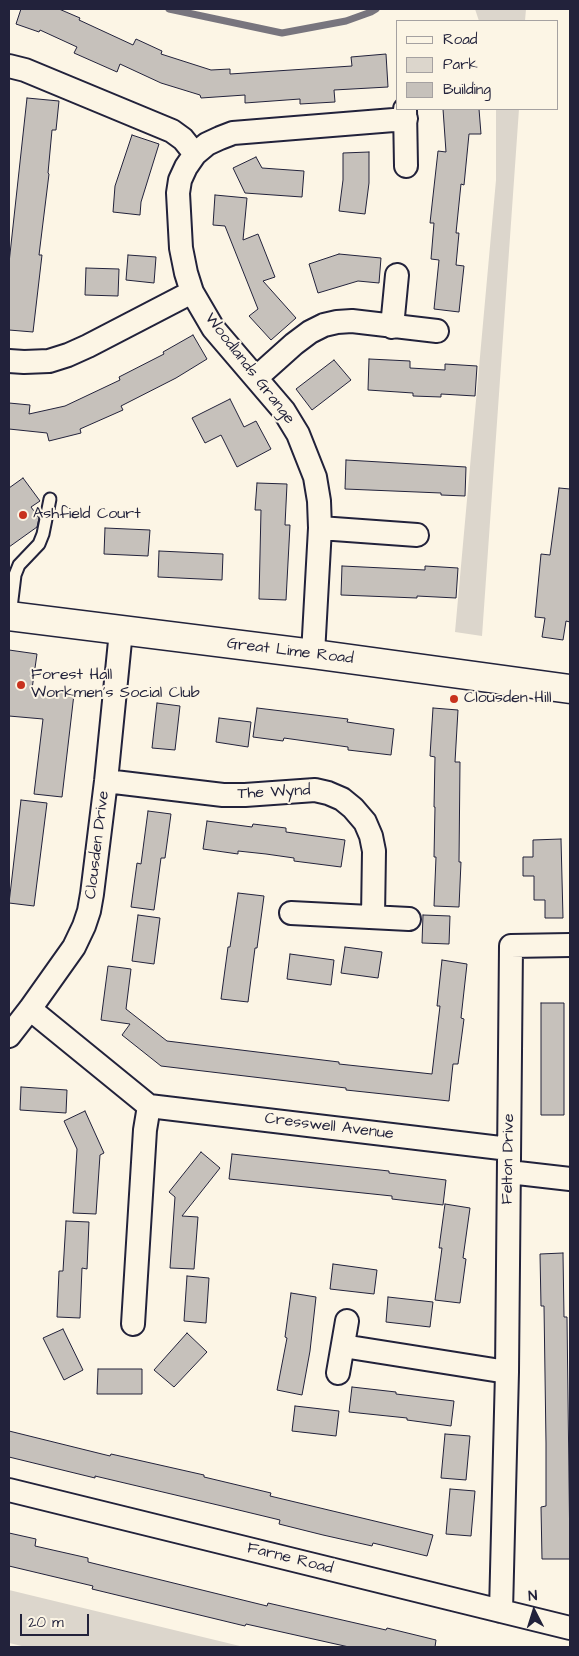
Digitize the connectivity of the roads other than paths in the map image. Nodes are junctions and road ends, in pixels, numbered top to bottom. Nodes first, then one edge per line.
1 (9, 66) edge
2 (405, 114) edge
3 (196, 154) junction
4 (406, 166) dead end
5 (397, 275) dead end
6 (192, 292) junction
7 (392, 327) junction
8 (437, 331) dead end
9 (9, 361) edge
10 (256, 378) junction
11 (50, 499) dead end
12 (320, 528) junction
13 (417, 535) dead end
14 (10, 616) edge
15 (121, 631) junction
16 (313, 654) junction
17 (570, 689) edge
18 (106, 781) junction
19 (291, 913) dead end
20 (373, 917) junction
21 (409, 919) dead end
22 (570, 945) edge
23 (30, 1009) junction
24 (9, 1036) edge
25 (149, 1106) junction
26 (509, 1149) junction
27 (509, 1172) junction
28 (570, 1179) edge
29 (347, 1320) dead end
30 (133, 1324) dead end
31 (343, 1346) junction
32 (506, 1372) junction
33 (338, 1373) dead end
34 (9, 1490) edge
35 (501, 1611) junction
36 (570, 1628) edge

1 - 3 street
2 - 3 street, Woodlands Grange
2 - 4 street, Woodlands Grange
3 - 6 street, Woodlands Grange
5 - 7 street
6 - 9 street
6 - 10 street, Woodlands Grange
7 - 8 street
7 - 10 street
10 - 12 street, Woodlands Grange
11 - 14 lane
12 - 13 street
12 - 16 street, Woodlands Grange
14 - 15 main road, Great Lime Road
15 - 16 main road, Great Lime Road
15 - 18 street, Clousden Drive
16 - 17 main road, Great Lime Road
18 - 20 street, The Wynd
18 - 23 street, Clousden Drive
19 - 20 street
20 - 21 street
22 - 26 street, Felton Drive
23 - 24 street, Clousden Drive
23 - 25 street
25 - 26 street, Cresswell Avenue
25 - 30 street
26 - 27 street, Felton Drive
27 - 28 street
27 - 32 street, Felton Drive
29 - 31 street
31 - 32 street
31 - 33 street
32 - 35 street, Felton Drive
34 - 35 street, Farne Road
35 - 36 street, Farne Road

